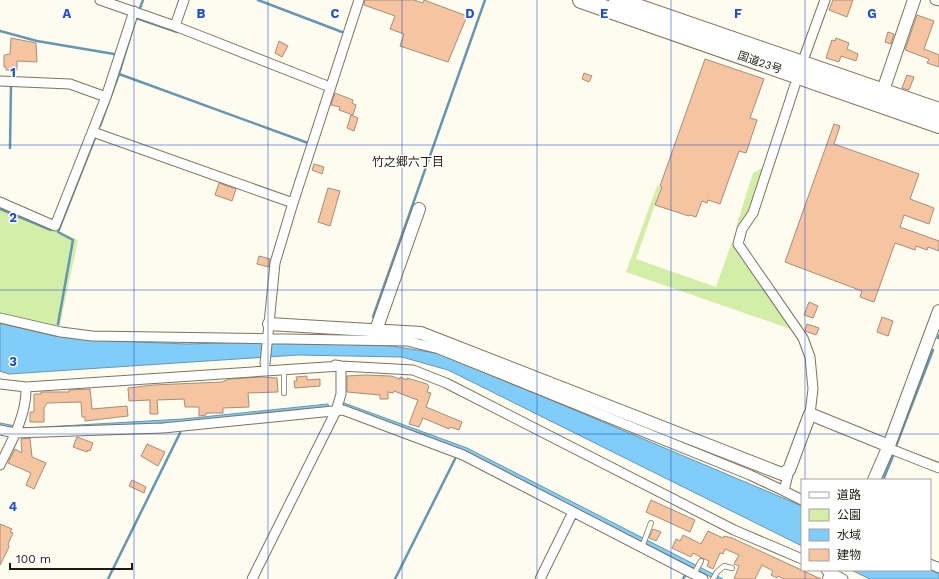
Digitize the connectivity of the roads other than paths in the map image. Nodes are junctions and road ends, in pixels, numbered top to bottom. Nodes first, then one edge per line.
1 (100, 0) edge
2 (184, 0) edge
3 (359, 0) edge
4 (581, 0) edge
5 (617, 0) edge
6 (825, 0) edge
7 (914, 0) edge
8 (935, 0) edge
9 (939, 1) edge
10 (134, 12) junction
11 (175, 26) junction
12 (806, 55) dead end
13 (0, 81) edge
14 (795, 84) dead end
15 (330, 87) junction
16 (106, 97) junction
17 (880, 97) junction
18 (939, 111) edge
19 (939, 125) edge
20 (93, 132) junction
21 (0, 202) edge
22 (292, 203) junction
23 (419, 209) dead end
24 (939, 311) edge
25 (0, 318) edge
26 (269, 324) junction
27 (376, 330) junction
28 (268, 337) junction
29 (265, 362) junction
30 (341, 366) junction
31 (284, 369) junction
32 (198, 375) junction
33 (0, 384) edge
34 (26, 387) junction
35 (284, 393) dead end
36 (336, 411) junction
37 (810, 414) junction
38 (16, 429) junction
39 (0, 430) edge
40 (889, 447) junction
41 (0, 465) edge
42 (939, 468) edge
43 (790, 470) junction
44 (874, 479) edge
45 (784, 491) junction
46 (801, 500) edge
47 (574, 512) junction
48 (651, 523) dead end
49 (642, 546) junction
50 (801, 559) edge
51 (701, 560) dead end
52 (732, 568) dead end
53 (695, 573) junction
54 (830, 573) edge
55 (715, 577) edge
56 (252, 579) edge
57 (540, 579) edge
58 (703, 579) edge
59 (843, 579) edge

1 - 10 street
2 - 11 street
3 - 15 street
4 - 17 highway, 国道23号
5 - 17 highway, 国道23号
6 - 12 street
7 - 17 street
8 - 9 street
10 - 11 street
10 - 16 street
11 - 15 street
13 - 16 street
14 - 37 street
15 - 22 street
16 - 20 street
17 - 18 highway, 国道23号
17 - 19 highway, 国道23号
20 - 21 street
20 - 22 street
22 - 26 street
23 - 27 street
24 - 40 street
25 - 28 street
26 - 27 street
26 - 28 street
27 - 43 street
28 - 29 street
28 - 45 street
29 - 30 street
29 - 32 street
30 - 31 street
30 - 36 street
30 - 50 street
31 - 32 street
31 - 35 lane
32 - 34 street
33 - 34 street
34 - 38 street
36 - 38 street
36 - 47 street
36 - 56 street
37 - 40 street
37 - 43 street
38 - 39 street
38 - 41 street
40 - 42 street
40 - 44 street
43 - 45 street
45 - 46 street
47 - 49 street
47 - 57 street
48 - 49 lane
49 - 53 street
51 - 53 lane
52 - 55 lane
53 - 58 street
54 - 59 street

